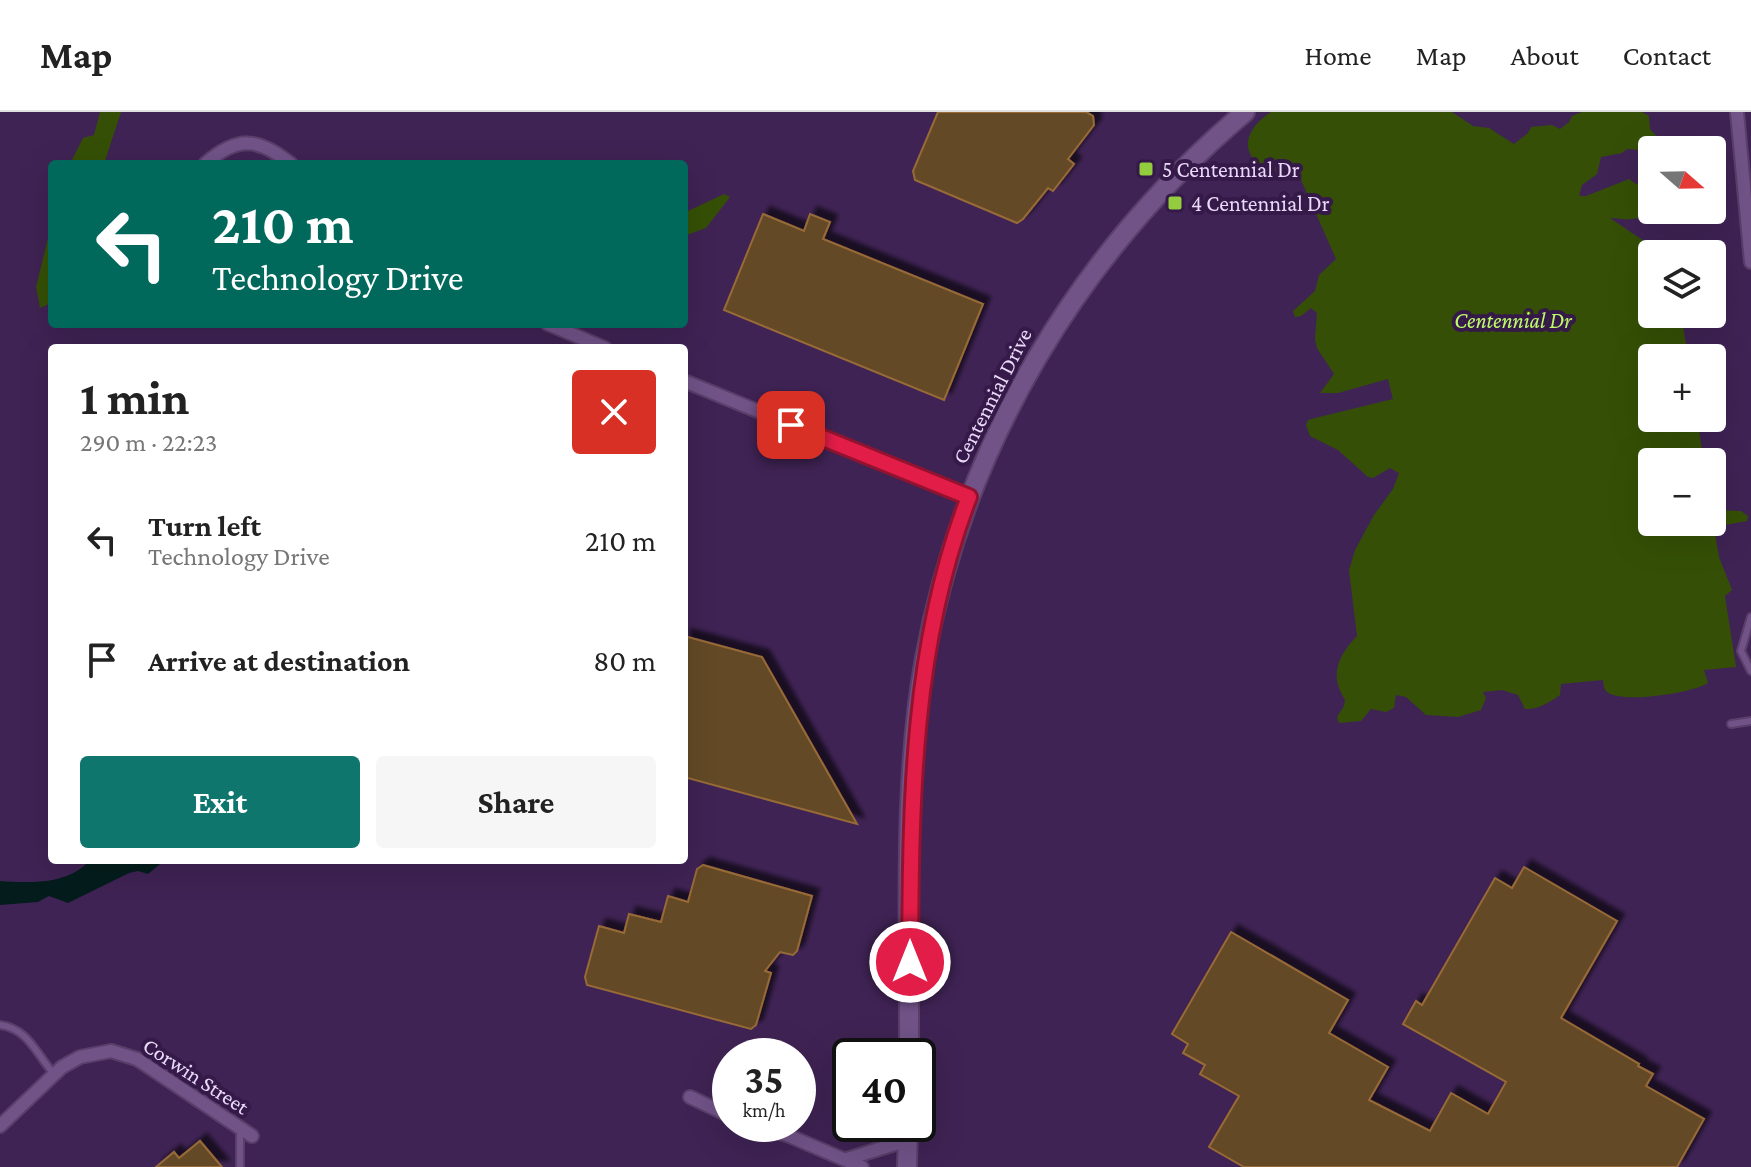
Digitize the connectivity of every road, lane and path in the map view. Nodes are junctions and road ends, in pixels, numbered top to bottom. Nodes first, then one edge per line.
1 (1245, 112) edge
2 (1737, 112) edge
3 (210, 160) edge
4 (285, 160) edge
5 (1751, 262) edge
6 (558, 328) edge
7 (596, 344) edge
8 (688, 383) edge
9 (969, 497) junction
10 (1751, 617) edge
11 (1751, 671) edge
12 (1751, 721) edge
13 (1731, 724) dead end
14 (0, 1025) edge
15 (909, 1038) edge
16 (54, 1074) junction
17 (690, 1097) dead end
18 (712, 1107) edge
19 (0, 1126) edge
20 (240, 1128) junction
21 (252, 1136) dead end
22 (804, 1142) edge
23 (885, 1142) edge
24 (908, 1142) edge
25 (847, 1159) junction
26 (240, 1167) edge
27 (862, 1167) edge
28 (907, 1167) edge

1 - 9 street, Centennial Drive
2 - 5 street
3 - 4 street
6 - 7 street
8 - 9 street
9 - 15 street, Centennial Drive
10 - 11 lane
12 - 13 lane
14 - 16 lane
16 - 19 street, Corwin Street
16 - 20 street, Corwin Street
17 - 18 street
20 - 21 street, Corwin Street
20 - 26 lane
22 - 25 street
23 - 25 street
24 - 28 street
25 - 27 street

